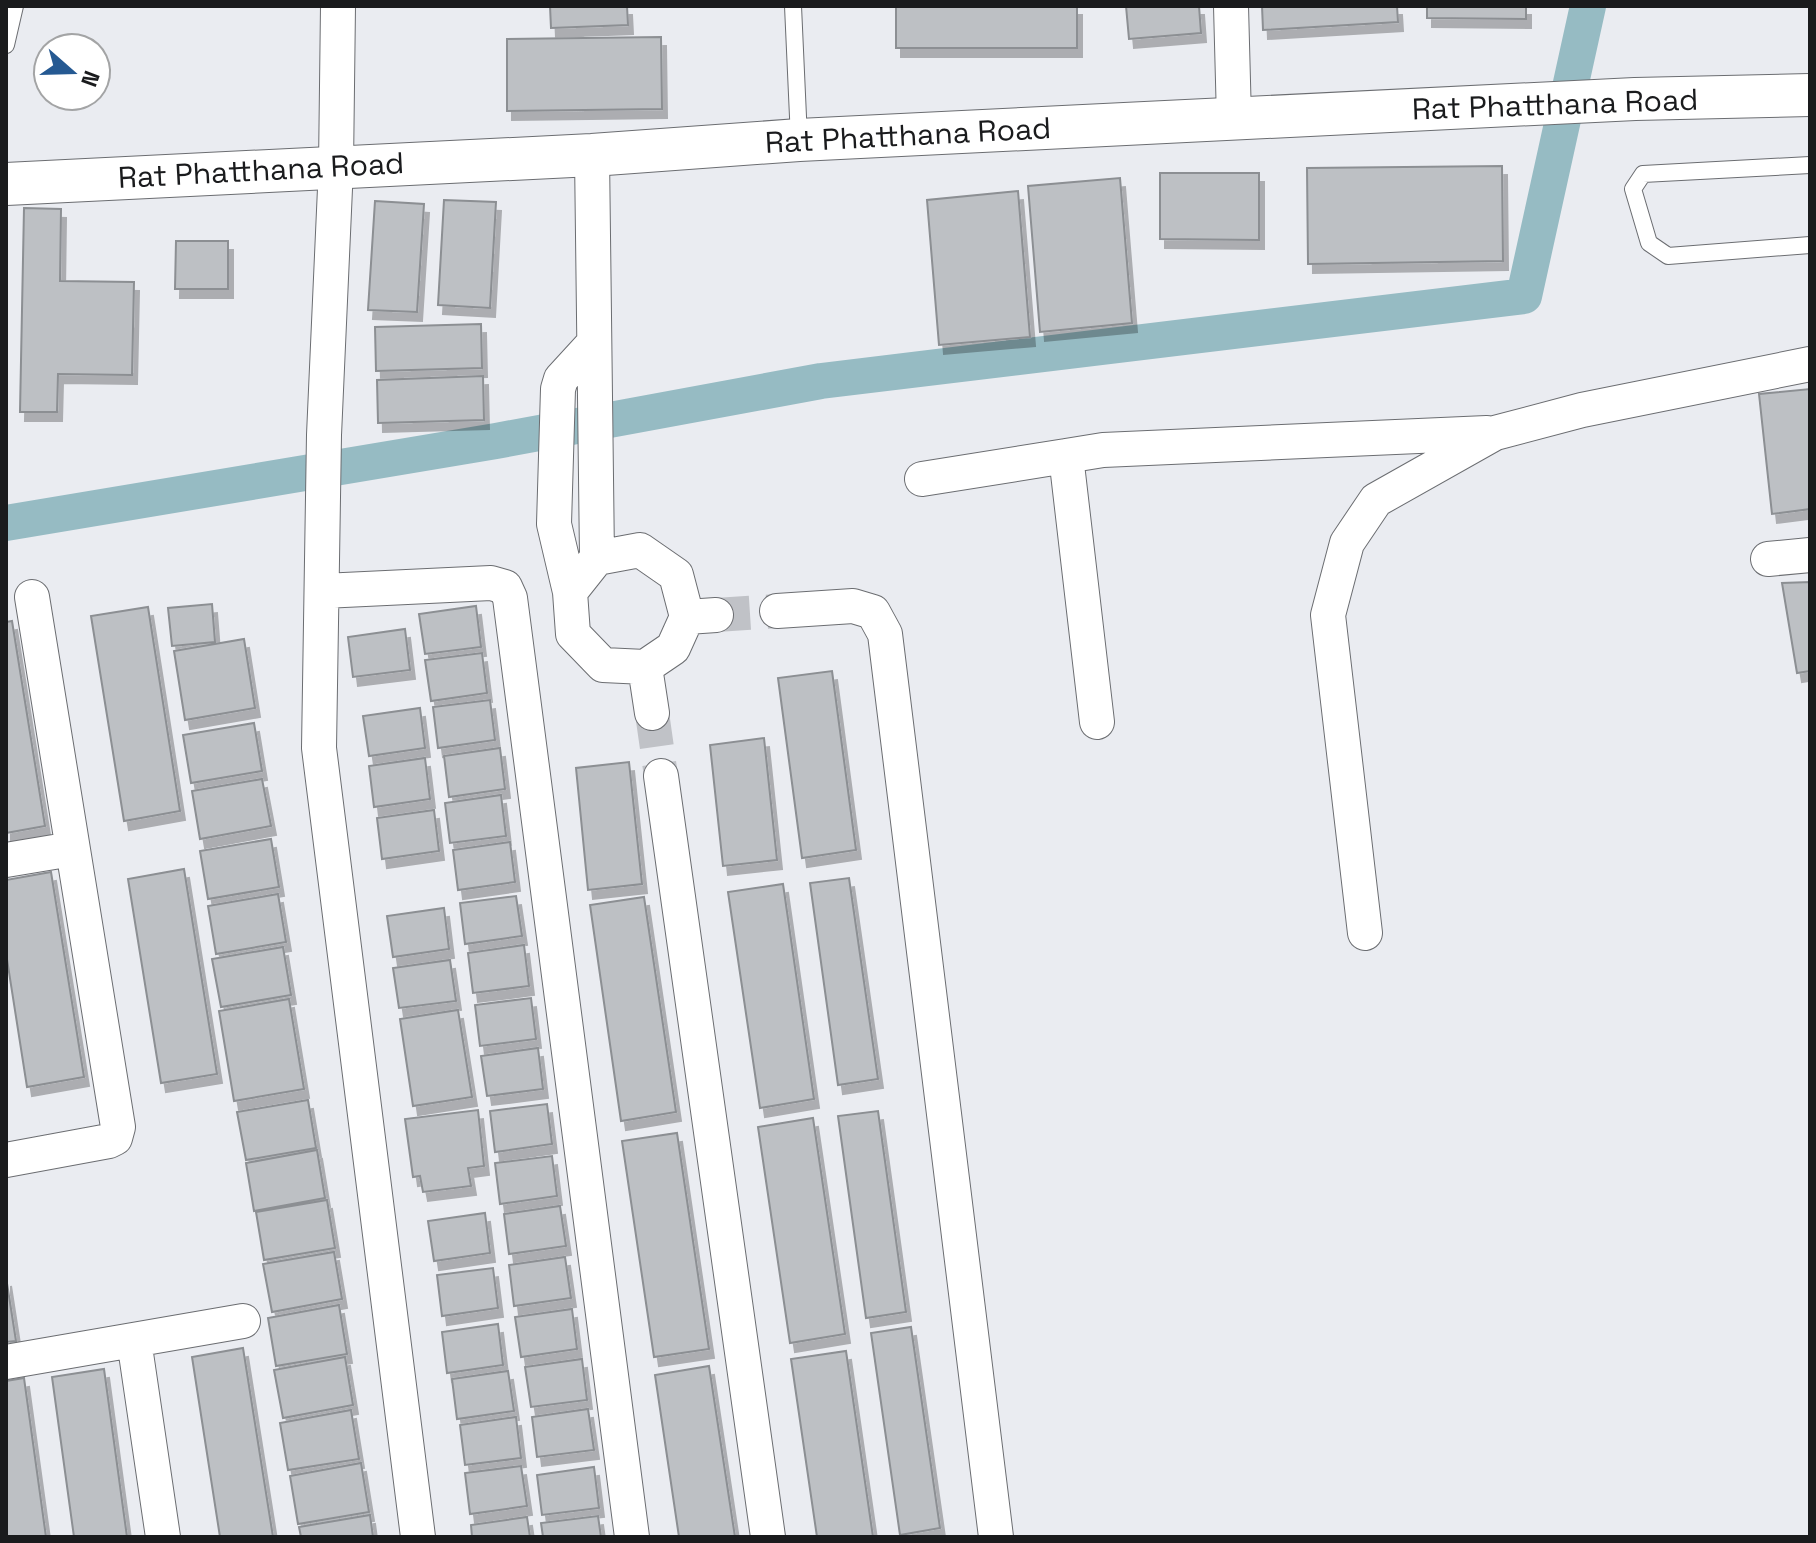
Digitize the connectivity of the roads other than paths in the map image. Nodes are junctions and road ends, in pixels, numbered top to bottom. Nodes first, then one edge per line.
1 (15, 6) edge
2 (338, 6) edge
3 (793, 6) edge
4 (1231, 6) edge
5 (6, 45) edge
6 (1810, 95) edge
7 (1234, 119) junction
8 (799, 140) junction
9 (592, 155) junction
10 (1810, 165) edge
11 (336, 166) junction
12 (6, 184) edge
13 (1810, 245) edge
14 (594, 358) junction
15 (1810, 364) edge
16 (1495, 433) junction
17 (1066, 456) junction
18 (922, 479) dead end
19 (1810, 555) edge
20 (597, 558) junction
21 (1768, 559) dead end
22 (323, 591) junction
23 (570, 592) junction
24 (32, 597) dead end
25 (777, 611) tunnel mouth
26 (645, 667) junction
27 (652, 713) tunnel mouth
28 (1097, 722) dead end
29 (661, 776) tunnel mouth
30 (72, 849) junction
31 (6, 860) edge
32 (1365, 933) dead end
33 (6, 1160) edge
34 (243, 1321) dead end
35 (134, 1340) junction
36 (6, 1362) edge
37 (163, 1537) edge
38 (418, 1537) edge
39 (632, 1537) edge
40 (768, 1537) edge
41 (996, 1537) edge

1 - 5 lane
2 - 11 street
3 - 8 lane
4 - 7 street
6 - 7 street, Rat Phatthana Road
7 - 8 street, Rat Phatthana Road
8 - 9 street, Rat Phatthana Road
9 - 11 street, Rat Phatthana Road
9 - 14 street
10 - 13 lane
11 - 12 street, Rat Phatthana Road
11 - 22 street
14 - 20 street
14 - 23 street
15 - 16 street
16 - 17 street
16 - 32 street
17 - 18 street
17 - 28 street
19 - 21 street
20 - 23 street
20 - 26 street
22 - 38 street
22 - 39 street
23 - 26 street
24 - 30 street
25 - 41 street
26 - 27 street
29 - 40 street
30 - 31 street
30 - 33 street
34 - 35 street
35 - 36 street
35 - 37 street

